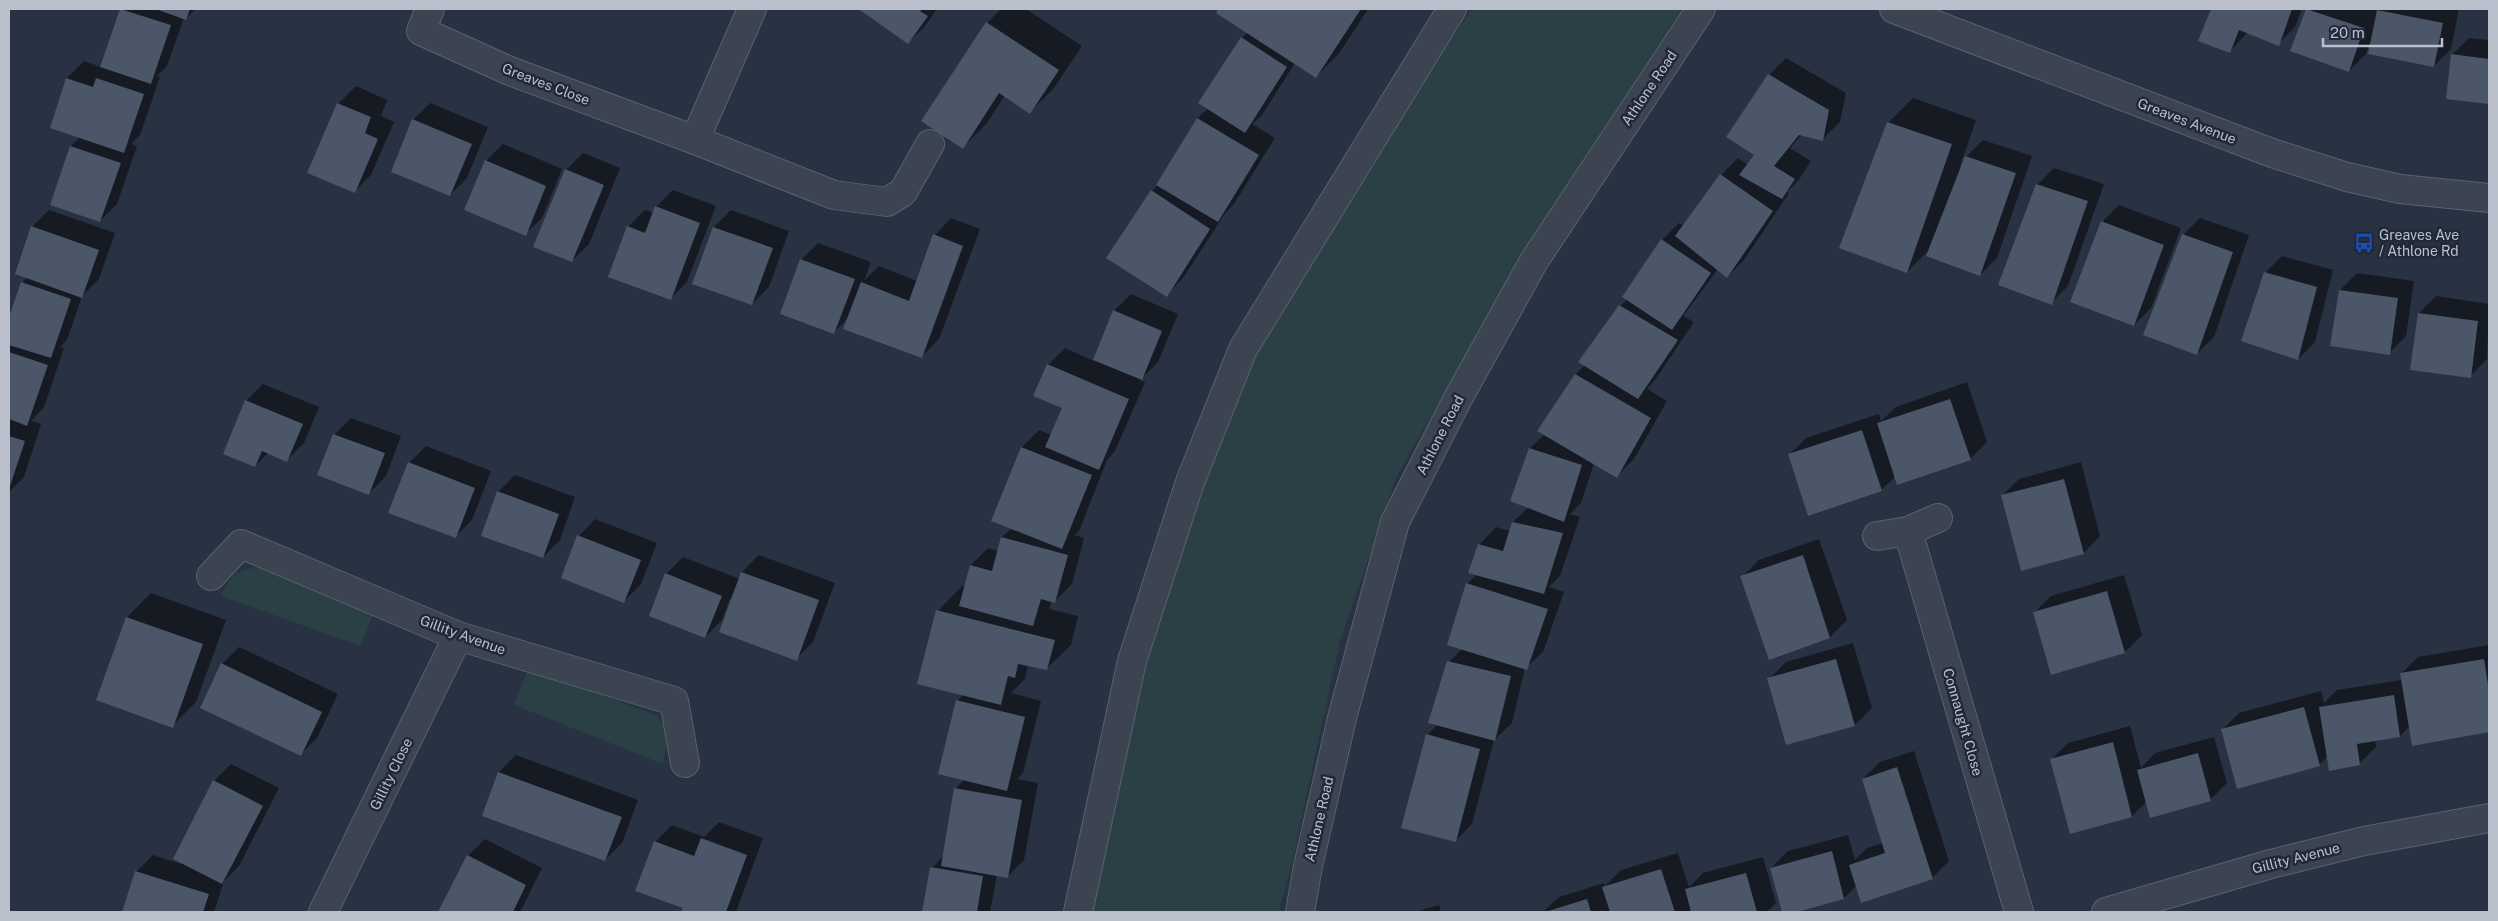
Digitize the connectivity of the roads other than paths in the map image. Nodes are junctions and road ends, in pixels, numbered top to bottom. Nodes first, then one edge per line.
1 (430, 9) edge
2 (752, 9) edge
3 (1452, 9) edge
4 (1701, 9) edge
5 (1894, 9) edge
6 (695, 140) junction
7 (930, 144) dead end
8 (2489, 198) edge
9 (1938, 518) dead end
10 (1908, 531) junction
11 (1878, 536) dead end
12 (210, 576) dead end
13 (458, 636) junction
14 (685, 763) dead end
15 (2489, 818) edge
16 (323, 912) edge
17 (1078, 912) edge
18 (1300, 912) edge
19 (2019, 912) edge
20 (2106, 912) edge

1 - 6 street, Greaves Close
2 - 6 street
3 - 17 street
4 - 18 street, Athlone Road
5 - 8 street, Greaves Avenue
6 - 7 street, Greaves Close
9 - 10 street
10 - 11 street
10 - 19 street, Connaught Close
12 - 13 street, Gillity Avenue
13 - 14 street, Gillity Avenue
13 - 16 street, Gillity Close
15 - 20 street, Gillity Avenue

